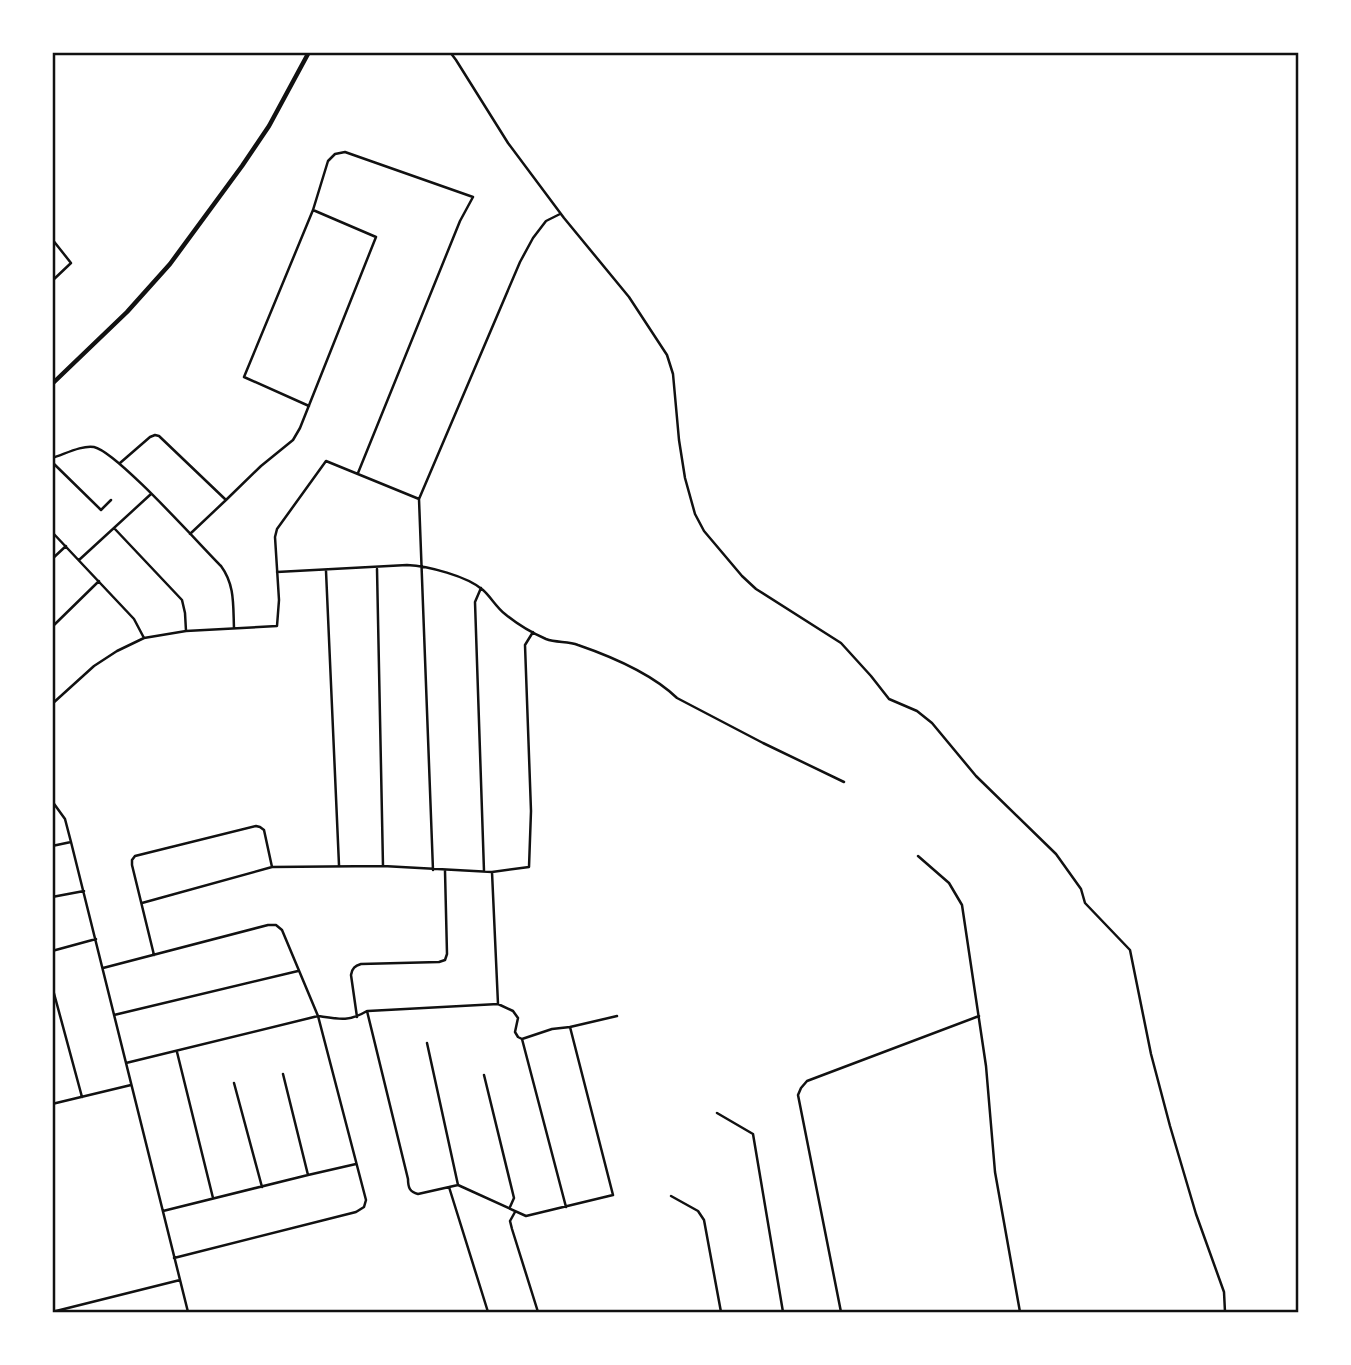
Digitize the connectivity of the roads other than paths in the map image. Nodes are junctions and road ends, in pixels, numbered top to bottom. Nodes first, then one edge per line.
1 (309, 52) edge
2 (450, 52) edge
3 (313, 210) junction
4 (561, 214) junction
5 (52, 239) edge
6 (52, 281) edge
7 (52, 384) edge
8 (309, 406) junction
9 (52, 460) edge
10 (120, 463) junction
11 (358, 473) junction
12 (150, 494) junction
13 (419, 499) junction
14 (111, 500) dead end
15 (226, 500) junction
16 (114, 528) junction
17 (52, 532) edge
18 (190, 534) junction
19 (66, 546) junction
20 (52, 559) edge
21 (79, 560) junction
22 (421, 565) junction
23 (377, 567) junction
24 (326, 571) junction
25 (278, 572) junction
26 (99, 582) junction
27 (481, 588) junction
28 (52, 627) edge
29 (234, 628) junction
30 (186, 631) junction
31 (533, 632) junction
32 (144, 638) junction
33 (53, 703) edge
34 (844, 782) dead end
35 (52, 801) edge
36 (71, 842) junction
37 (52, 846) edge
38 (918, 856) dead end
39 (339, 866) junction
40 (383, 866) junction
41 (272, 867) junction
42 (433, 870) junction
43 (445, 871) junction
44 (484, 872) junction
45 (492, 872) junction
46 (84, 891) junction
47 (52, 897) edge
48 (142, 903) junction
49 (96, 939) junction
50 (52, 951) edge
51 (154, 955) junction
52 (103, 968) junction
53 (299, 971) junction
54 (52, 986) edge
55 (498, 1004) junction
56 (368, 1011) junction
57 (114, 1016) junction
58 (318, 1016) junction
59 (617, 1016) dead end
60 (979, 1016) junction
61 (357, 1017) junction
62 (570, 1027) junction
63 (522, 1039) junction
64 (427, 1044) dead end
65 (177, 1051) junction
66 (126, 1063) junction
67 (283, 1074) dead end
68 (484, 1075) dead end
69 (234, 1083) dead end
70 (131, 1085) junction
71 (82, 1097) junction
72 (52, 1104) edge
73 (717, 1113) dead end
74 (356, 1164) junction
75 (308, 1175) junction
76 (458, 1185) junction
77 (262, 1187) junction
78 (449, 1187) junction
79 (671, 1195) dead end
80 (213, 1198) junction
81 (566, 1207) junction
82 (510, 1208) junction
83 (163, 1211) junction
84 (515, 1211) junction
85 (174, 1258) junction
86 (180, 1280) junction
87 (61, 1311) edge
88 (52, 1312) edge
89 (188, 1312) edge
90 (488, 1312) edge
91 (538, 1312) edge
92 (721, 1312) edge
93 (783, 1312) edge
94 (841, 1312) edge
95 (1020, 1312) edge
96 (1225, 1312) edge

1 - 7 main road
2 - 4 street
3 - 8 street
3 - 8 street
3 - 11 street
4 - 13 street
4 - 96 street
5 - 6 street
8 - 15 street
9 - 10 street
9 - 14 street
10 - 12 street
10 - 15 street
11 - 13 street
11 - 25 street
12 - 16 street
12 - 18 street
13 - 22 street
15 - 18 street
16 - 21 street
16 - 30 street
17 - 19 street
18 - 29 street
19 - 20 street
19 - 21 street
21 - 26 street
22 - 23 street
22 - 27 street
22 - 42 street
23 - 24 street
23 - 40 street
24 - 25 street
24 - 39 street
25 - 29 street
26 - 28 street
26 - 32 street
27 - 31 street
27 - 44 street
29 - 30 street
30 - 32 street
31 - 34 street
31 - 45 street
32 - 33 street
35 - 36 street
36 - 37 street
36 - 46 street
38 - 60 street
39 - 40 street
39 - 41 street
40 - 42 street
41 - 48 street
41 - 48 street
42 - 43 street
43 - 44 street
43 - 61 street
44 - 45 street
45 - 55 street
46 - 47 street
46 - 49 street
48 - 51 street
49 - 50 street
49 - 52 street
51 - 52 street
51 - 53 street
52 - 57 street
53 - 57 street
53 - 58 street
54 - 71 street
55 - 56 street
55 - 63 street
56 - 61 street
56 - 78 street
57 - 66 street
58 - 61 street
58 - 65 street
58 - 74 street
59 - 62 street
60 - 94 street
60 - 95 street
62 - 63 street
62 - 81 street
63 - 81 street
64 - 76 street
65 - 66 street
65 - 80 street
66 - 70 street
67 - 75 street
68 - 82 street
69 - 77 street
70 - 71 street
70 - 83 street
71 - 72 street
73 - 93 street
74 - 75 street
74 - 85 street
75 - 77 street
76 - 78 street
76 - 82 street
77 - 80 street
78 - 90 street
79 - 92 street
80 - 83 street
81 - 84 street
82 - 84 street
83 - 85 street
84 - 91 street
85 - 86 street
86 - 87 street
86 - 89 street
87 - 88 street

